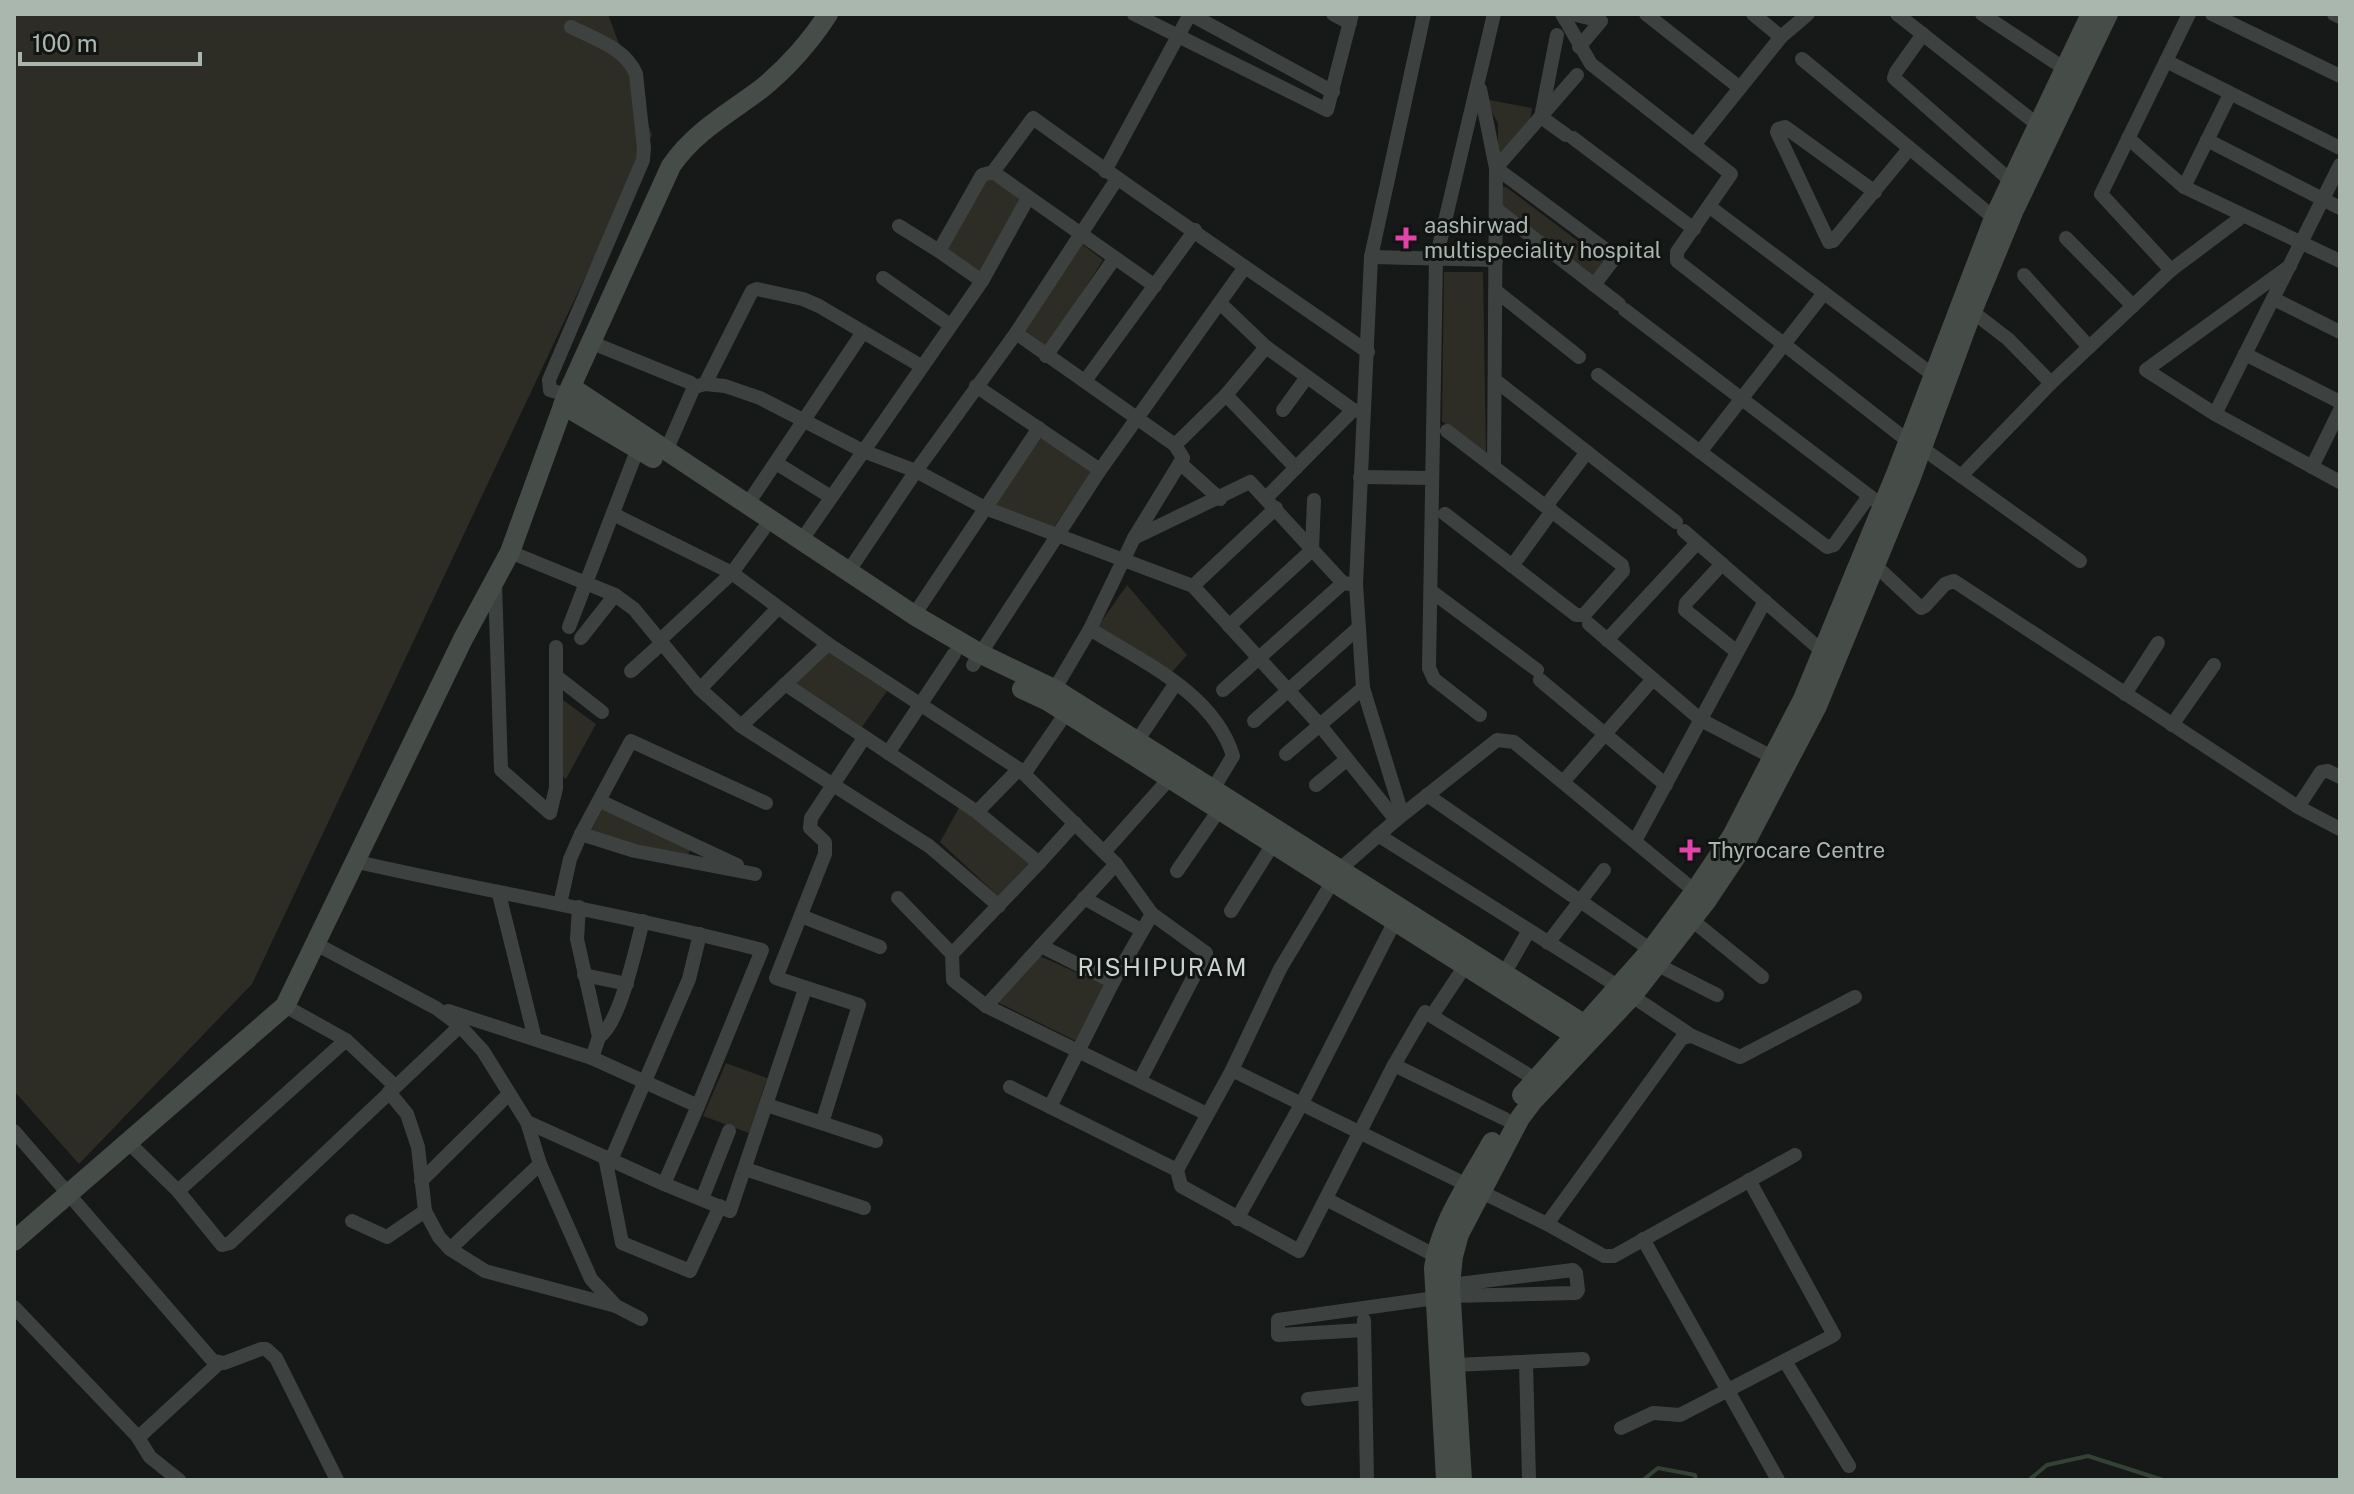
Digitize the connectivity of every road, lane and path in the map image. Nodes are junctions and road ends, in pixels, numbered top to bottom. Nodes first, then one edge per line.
1 (828, 14) edge
2 (1134, 14) edge
3 (1190, 14) edge
4 (1333, 14) edge
5 (1424, 14) edge
6 (1494, 14) edge
7 (1562, 14) edge
8 (1572, 14) edge
9 (1646, 14) edge
10 (1753, 14) edge
11 (1808, 14) edge
12 (1897, 14) edge
13 (1982, 14) edge
14 (2091, 14) edge
15 (2108, 14) edge
16 (2189, 14) edge
17 (2212, 14) edge
18 (2334, 14) edge
19 (1604, 17) edge
20 (2340, 17) edge
21 (1351, 19) edge
22 (2002, 19) edge
23 (571, 27) dead end
24 (1923, 34) junction
25 (1177, 35) junction
26 (1557, 35) dead end
27 (1781, 37) junction
28 (1579, 47) junction
29 (1802, 59) dead end
30 (2166, 61) junction
31 (2065, 69) junction
32 (1577, 75) dead end
33 (2340, 76) edge
34 (1479, 82) junction
35 (1740, 88) junction
36 (1333, 92) junction
37 (2230, 94) junction
38 (1541, 117) junction
39 (2038, 125) junction
40 (2128, 138) junction
41 (2207, 140) junction
42 (1694, 145) junction
43 (2340, 148) edge
44 (1909, 149) junction
45 (2340, 165) edge
46 (1496, 168) junction
47 (993, 172) junction
48 (1111, 175) junction
49 (2011, 181) junction
50 (2184, 187) junction
51 (1875, 192) junction
52 (1028, 198) junction
53 (2323, 199) junction
54 (1710, 207) junction
55 (2340, 208) edge
56 (1496, 209) junction
57 (2243, 216) junction
58 (1994, 218) junction
59 (899, 226) dead end
60 (1694, 229) junction
61 (1195, 230) junction
62 (1080, 236) junction
63 (2066, 238) dead end
64 (2303, 242) junction
65 (939, 251) junction
66 (1371, 257) junction
67 (1114, 259) junction
68 (1436, 259) junction
69 (1496, 260) junction
70 (2340, 261) edge
71 (2290, 266) junction
72 (1245, 267) junction
73 (2171, 270) junction
74 (2024, 275) dead end
75 (883, 278) dead end
76 (982, 281) junction
77 (1594, 285) junction
78 (1155, 286) junction
79 (1496, 291) junction
80 (1824, 293) junction
81 (2274, 299) junction
82 (1220, 303) junction
83 (2133, 306) junction
84 (1966, 307) junction
85 (950, 325) junction
86 (863, 332) junction
87 (2340, 332) edge
88 (1016, 333) junction
89 (590, 342) junction
90 (1784, 344) junction
91 (1266, 347) junction
92 (2089, 347) junction
93 (1368, 352) junction
94 (2245, 354) junction
95 (1046, 356) junction
96 (1579, 357) dead end
97 (921, 366) junction
98 (1598, 375) dead end
99 (1933, 375) junction
100 (1307, 377) junction
101 (1495, 380) junction
102 (1085, 381) junction
103 (2051, 383) junction
104 (700, 386) junction
105 (976, 386) junction
106 (1226, 395) junction
107 (567, 396) junction
108 (1742, 399) junction
109 (2340, 402) edge
110 (1283, 410) dead end
111 (2340, 410) edge
112 (1358, 411) junction
113 (2215, 414) junction
114 (1137, 417) junction
115 (804, 421) junction
116 (1039, 428) junction
117 (1447, 431) dead end
118 (1915, 444) junction
119 (1175, 445) junction
120 (638, 448) junction
121 (666, 451) junction
122 (863, 451) junction
123 (1587, 452) junction
124 (1700, 452) junction
125 (776, 463) junction
126 (1180, 463) junction
127 (1494, 467) junction
128 (2312, 467) junction
129 (1296, 468) junction
130 (1100, 470) junction
131 (916, 471) junction
132 (1961, 476) junction
133 (1360, 477) junction
134 (1432, 478) junction
135 (2340, 482) edge
136 (831, 497) junction
137 (1220, 499) junction
138 (1314, 500) dead end
139 (1876, 501) junction
140 (1271, 503) junction
141 (747, 505) junction
142 (985, 508) junction
143 (1549, 509) junction
144 (613, 514) junction
145 (1445, 514) dead end
146 (763, 530) junction
147 (1055, 536) junction
148 (1134, 538) junction
149 (801, 541) junction
150 (1697, 543) junction
151 (1312, 550) junction
152 (510, 552) junction
153 (1124, 561) junction
154 (2080, 561) dead end
155 (1722, 564) junction
156 (1875, 565) junction
157 (1512, 566) junction
158 (848, 572) junction
159 (732, 573) junction
160 (587, 582) junction
161 (495, 583) junction
162 (1350, 584) junction
163 (1193, 586) junction
164 (1431, 591) junction
165 (615, 595) junction
166 (1765, 601) junction
167 (778, 608) junction
168 (914, 615) junction
169 (1589, 624) dead end
170 (1229, 626) junction
171 (569, 627) dead end
172 (1090, 629) junction
173 (1357, 629) junction
174 (581, 638) dead end
175 (1607, 640) junction
176 (660, 643) junction
177 (2158, 643) dead end
178 (828, 644) junction
179 (556, 647) dead end
180 (1822, 651) junction
181 (1737, 652) junction
182 (954, 654) junction
183 (976, 659) junction
184 (1260, 659) junction
185 (2214, 665) dead end
186 (631, 671) dead end
187 (556, 676) junction
188 (1653, 679) junction
189 (1176, 683) junction
190 (785, 684) junction
191 (1363, 688) junction
192 (700, 689) junction
193 (1223, 690) dead end
194 (1288, 691) junction
195 (2125, 694) junction
196 (1052, 695) junction
197 (920, 706) junction
198 (602, 712) dead end
199 (1066, 713) junction
200 (1480, 715) dead end
201 (1701, 720) junction
202 (1254, 721) dead end
203 (1319, 724) junction
204 (2172, 725) junction
205 (741, 726) junction
206 (1605, 734) junction
207 (864, 738) junction
208 (1137, 741) junction
209 (888, 753) junction
210 (1286, 754) dead end
211 (1772, 757) junction
212 (1346, 760) junction
213 (1022, 772) junction
214 (2340, 777) edge
215 (1170, 778) junction
216 (1563, 782) junction
217 (833, 785) junction
218 (1316, 785) dead end
219 (1666, 785) junction
220 (1213, 789) junction
221 (1427, 795) junction
222 (600, 801) junction
223 (766, 803) dead end
224 (2298, 807) junction
225 (1219, 810) junction
226 (977, 812) junction
227 (1399, 817) junction
228 (1075, 823) junction
229 (2340, 829) edge
230 (581, 834) junction
231 (1378, 835) junction
232 (1635, 841) junction
233 (1273, 844) junction
234 (1104, 852) junction
235 (353, 861) junction
236 (1039, 863) junction
237 (1116, 864) junction
238 (1604, 870) dead end
239 (1177, 871) dead end
240 (1336, 876) junction
241 (499, 894) junction
242 (1701, 896) junction
243 (898, 898) dead end
244 (1084, 898) junction
245 (1578, 900) junction
246 (560, 904) junction
247 (999, 906) junction
248 (579, 907) junction
249 (1231, 911) dead end
250 (1152, 914) junction
251 (801, 916) junction
252 (1692, 920) junction
253 (643, 921) junction
254 (1395, 921) junction
255 (1141, 930) junction
256 (1528, 932) junction
257 (700, 934) junction
258 (1212, 938) dead end
259 (1548, 943) junction
260 (316, 944) junction
261 (1041, 946) junction
262 (880, 947) dead end
263 (762, 950) junction
264 (1206, 953) junction
265 (952, 954) junction
266 (784, 957) junction
267 (1655, 957) junction
268 (1465, 966) junction
269 (1504, 974) junction
270 (584, 975) junction
271 (1762, 977) dead end
272 (1113, 982) junction
273 (627, 984) junction
274 (805, 989) junction
275 (1626, 992) junction
276 (1717, 995) dead end
277 (1855, 997) dead end
278 (285, 1006) junction
279 (986, 1006) junction
280 (436, 1008) junction
281 (1433, 1014) junction
282 (460, 1026) junction
283 (1586, 1034) junction
284 (1692, 1036) junction
285 (599, 1037) junction
286 (535, 1039) junction
287 (346, 1040) junction
288 (1079, 1050) junction
289 (592, 1058) junction
290 (1394, 1065) junction
291 (1232, 1070) junction
292 (1535, 1079) junction
293 (1140, 1080) junction
294 (645, 1082) junction
295 (1010, 1087) dead end
296 (392, 1089) junction
297 (508, 1095) junction
298 (1302, 1103) junction
299 (767, 1105) junction
300 (698, 1106) junction
301 (1050, 1107) junction
302 (1207, 1114) junction
303 (1505, 1119) junction
304 (527, 1122) junction
305 (822, 1123) junction
306 (14, 1131) edge
307 (729, 1131) dead end
308 (1361, 1132) junction
309 (876, 1141) dead end
310 (129, 1143) junction
311 (1795, 1155) dead end
312 (608, 1158) junction
313 (540, 1164) junction
314 (745, 1169) junction
315 (1177, 1170) junction
316 (1749, 1180) junction
317 (421, 1181) junction
318 (664, 1184) junction
319 (1474, 1190) junction
320 (178, 1191) junction
321 (68, 1193) junction
322 (702, 1199) junction
323 (1326, 1199) junction
324 (720, 1206) junction
325 (864, 1208) dead end
326 (425, 1211) junction
327 (1237, 1219) junction
328 (352, 1221) dead end
329 (1547, 1224) junction
330 (1643, 1239) junction
331 (14, 1241) edge
332 (450, 1249) junction
333 (1436, 1256) junction
334 (1445, 1293) junction
335 (616, 1306) junction
336 (14, 1307) edge
337 (1364, 1308) junction
338 (641, 1319) dead end
339 (1364, 1330) junction
340 (1583, 1359) dead end
341 (1785, 1361) junction
342 (1526, 1362) junction
343 (218, 1364) junction
344 (1455, 1365) junction
345 (1729, 1391) junction
346 (1365, 1393) junction
347 (1308, 1399) dead end
348 (1621, 1428) dead end
349 (137, 1436) junction
350 (1849, 1466) dead end
351 (179, 1480) edge
352 (337, 1480) edge
353 (1367, 1480) edge
354 (1446, 1480) edge
355 (1462, 1480) edge
356 (1529, 1480) edge
357 (1778, 1480) edge

1 - 89 street
2 - 25 street
3 - 25 street
3 - 36 street
4 - 21 street
5 - 66 street
6 - 34 street
7 - 28 street
8 - 19 street
9 - 35 street
10 - 27 street
11 - 27 street
12 - 24 street
13 - 22 street
14 - 31 street
15 - 84 street
16 - 30 street
17 - 33 street
18 - 20 street
19 - 28 street
21 - 36 street
22 - 31 street
23 - 107 street
24 - 39 street
24 - 49 street
25 - 36 street
25 - 48 street
26 - 38 street
27 - 35 street
28 - 42 street
29 - 44 street
30 - 37 street
30 - 40 street
31 - 39 street
32 - 38 street
34 - 46 street
34 - 68 street
35 - 42 street
37 - 41 street
37 - 43 street
38 - 46 street
38 - 60 street
39 - 49 street
40 - 50 street
40 - 73 street
41 - 50 street
41 - 53 street
42 - 54 street
44 - 51 street
44 - 58 street
45 - 53 street
46 - 56 street
46 - 77 street
47 - 48 street
47 - 52 street
47 - 65 street
48 - 61 street
48 - 62 street
49 - 58 street
50 - 57 street
51 - 51 street
52 - 62 street
52 - 76 street
53 - 55 street
53 - 64 street
54 - 60 street
54 - 80 street
56 - 69 street
56 - 77 street
57 - 64 street
57 - 73 street
58 - 84 street
59 - 65 street
60 - 90 street
61 - 72 street
61 - 78 street
62 - 67 street
62 - 88 street
63 - 83 street
64 - 70 street
64 - 71 street
65 - 76 street
66 - 68 street
66 - 93 street
67 - 78 street
67 - 95 street
68 - 69 street
68 - 134 street
69 - 79 street
71 - 81 street
71 - 113 street
72 - 82 street
72 - 93 street
73 - 83 street
74 - 92 street
75 - 85 street
76 - 85 street
77 - 108 street
78 - 102 street
79 - 96 street
79 - 101 street
80 - 90 street
80 - 99 street
81 - 87 street
81 - 94 street
82 - 91 street
82 - 114 street
83 - 92 street
84 - 99 street
84 - 103 street
84 - 118 street
85 - 97 street
86 - 97 street
86 - 104 street
86 - 115 street
88 - 95 street
88 - 105 street
89 - 104 street
89 - 107 street
90 - 108 street
90 - 118 street
91 - 100 street
91 - 106 street
92 - 103 street
93 - 112 street
94 - 109 street
94 - 113 street
95 - 102 street
97 - 122 street
98 - 124 street
99 - 118 street
100 - 110 street
100 - 112 street
101 - 123 street
101 - 127 street
102 - 114 street
103 - 132 street
104 - 115 street
104 - 121 street
105 - 116 street
105 - 131 street
106 - 119 street
106 - 129 street
107 - 120 street
107 - 121 street
107 - 152 street
108 - 124 street
108 - 139 street
111 - 128 street
112 - 129 street
112 - 133 street
113 - 128 street
114 - 119 street
114 - 130 street
115 - 122 street
115 - 125 street
116 - 130 street
116 - 142 street
117 - 127 street
118 - 132 street
118 - 139 street
118 - 156 street
119 - 126 street
120 - 144 street
120 - 146 street
121 - 141 street
122 - 131 street
122 - 136 street
123 - 143 street
123 - 150 street
124 - 139 street
125 - 136 street
125 - 141 street
126 - 137 street
126 - 148 street
127 - 143 street
128 - 135 street
129 - 140 street
130 - 147 street
131 - 142 street
131 - 158 street
132 - 154 street
133 - 134 street
133 - 162 street
134 - 164 street
136 - 149 street
137 - 140 street
137 - 148 street
138 - 151 street
139 - 180 street
140 - 151 street
140 - 163 street
141 - 149 street
142 - 147 street
142 - 168 street
143 - 157 street
143 - 157 street
144 - 159 street
144 - 160 street
145 - 157 street
146 - 159 street
146 - 182 street
147 - 153 street
147 - 183 street
148 - 153 street
149 - 158 street
150 - 155 street
150 - 175 street
151 - 162 street
151 - 170 street
152 - 160 street
152 - 161 street
153 - 163 street
153 - 172 street
155 - 166 street
155 - 181 street
156 - 195 street
156 - 242 street
158 - 168 street
159 - 167 street
159 - 176 street
160 - 165 street
160 - 171 street
161 - 187 street
161 - 235 street
162 - 173 street
162 - 184 street
163 - 170 street
164 - 200 street
164 - 206 street
165 - 174 street
165 - 176 street
166 - 180 street
166 - 181 street
167 - 178 street
167 - 192 street
168 - 183 street
169 - 175 street
170 - 184 street
172 - 189 street
172 - 196 street
173 - 191 street
173 - 194 street
175 - 188 street
176 - 186 street
176 - 192 street
177 - 195 street
178 - 190 street
178 - 197 street
179 - 187 street
180 - 211 street
181 - 201 street
182 - 183 street
182 - 197 street
183 - 196 street
184 - 193 street
184 - 194 street
185 - 204 street
187 - 198 street
188 - 201 street
188 - 206 street
189 - 208 street
189 - 220 street
190 - 205 street
190 - 207 street
191 - 203 street
191 - 227 street
192 - 205 street
194 - 202 street
194 - 203 street
195 - 204 street
196 - 199 street
196 - 208 street
197 - 209 street
197 - 213 street
199 - 213 street
199 - 215 street
201 - 211 street
201 - 219 street
203 - 210 street
203 - 212 street
204 - 224 street
205 - 217 street
206 - 216 street
206 - 219 street
207 - 209 street
207 - 217 street
208 - 220 street
209 - 226 street
211 - 242 street
212 - 218 street
212 - 227 street
213 - 226 street
213 - 228 street
214 - 224 street
215 - 225 street
215 - 234 street
216 - 221 street
216 - 232 street
217 - 247 street
217 - 251 street
219 - 232 street
220 - 240 street
221 - 227 street
221 - 245 street
222 - 223 street
222 - 230 street
222 - 230 street
224 - 229 street
225 - 233 street
225 - 239 street
226 - 236 street
227 - 231 street
228 - 234 street
228 - 236 street
230 - 246 street
231 - 240 street
231 - 256 street
232 - 242 street
233 - 240 street
233 - 249 street
234 - 237 street
235 - 241 street
235 - 260 street
236 - 247 street
237 - 244 street
237 - 250 street
238 - 245 street
240 - 254 street
240 - 269 street
240 - 291 street
241 - 246 street
241 - 286 street
242 - 252 street
242 - 267 street
243 - 265 street
244 - 255 street
244 - 261 street
245 - 259 street
245 - 267 street
246 - 248 street
247 - 265 street
248 - 253 street
248 - 270 street
250 - 255 street
250 - 264 street
251 - 262 street
251 - 266 street
252 - 267 street
252 - 271 street
253 - 257 street
253 - 273 street
254 - 268 street
254 - 298 street
255 - 272 street
256 - 259 street
256 - 269 street
257 - 263 street
257 - 294 street
258 - 264 street
259 - 275 street
260 - 278 street
260 - 280 street
261 - 272 street
261 - 279 street
263 - 266 street
263 - 300 street
264 - 293 street
265 - 279 street
266 - 274 street
267 - 275 street
267 - 276 street
268 - 281 street
268 - 283 street
269 - 283 street
270 - 273 street
270 - 285 street
272 - 288 street
273 - 285 street
274 - 299 street
274 - 305 street
275 - 283 street
275 - 284 street
277 - 284 street
278 - 287 street
278 - 310 street
279 - 288 street
280 - 282 street
280 - 286 street
281 - 290 street
281 - 292 street
282 - 296 street
282 - 297 street
283 - 292 street
283 - 319 street
284 - 329 street
285 - 289 street
286 - 289 street
287 - 296 street
287 - 320 street
288 - 293 street
288 - 301 street
289 - 294 street
290 - 303 street
290 - 308 street
291 - 298 street
291 - 302 street
292 - 303 street
293 - 302 street
294 - 300 street
294 - 312 street
295 - 301 street
296 - 317 street
296 - 320 street
297 - 304 street
297 - 317 street
298 - 308 street
298 - 327 street
299 - 305 street
299 - 314 street
300 - 318 street
301 - 315 street
302 - 315 street
303 - 319 street
304 - 312 street
304 - 313 street
305 - 309 street
306 - 321 street
307 - 322 street
308 - 319 street
308 - 323 street
310 - 320 street
310 - 321 street
311 - 316 street
312 - 318 street
312 - 324 street
313 - 332 street
313 - 335 street
314 - 324 street
314 - 325 street
315 - 327 street
316 - 330 street
316 - 341 street
317 - 326 street
318 - 322 street
319 - 329 street
319 - 333 street
319 - 334 street
321 - 331 street
321 - 343 street
322 - 324 street
323 - 327 street
323 - 333 street
326 - 328 street
326 - 332 street
329 - 330 street
330 - 345 street
332 - 335 street
333 - 334 street
334 - 334 street
334 - 337 street
334 - 344 street
334 - 354 street
335 - 338 street
336 - 349 street
337 - 339 street
337 - 339 street
339 - 346 street
340 - 342 street
341 - 345 street
341 - 350 street
342 - 344 street
342 - 356 street
343 - 349 street
343 - 352 street
344 - 355 street
345 - 348 street
345 - 357 street
346 - 347 street
346 - 353 street
349 - 351 street

